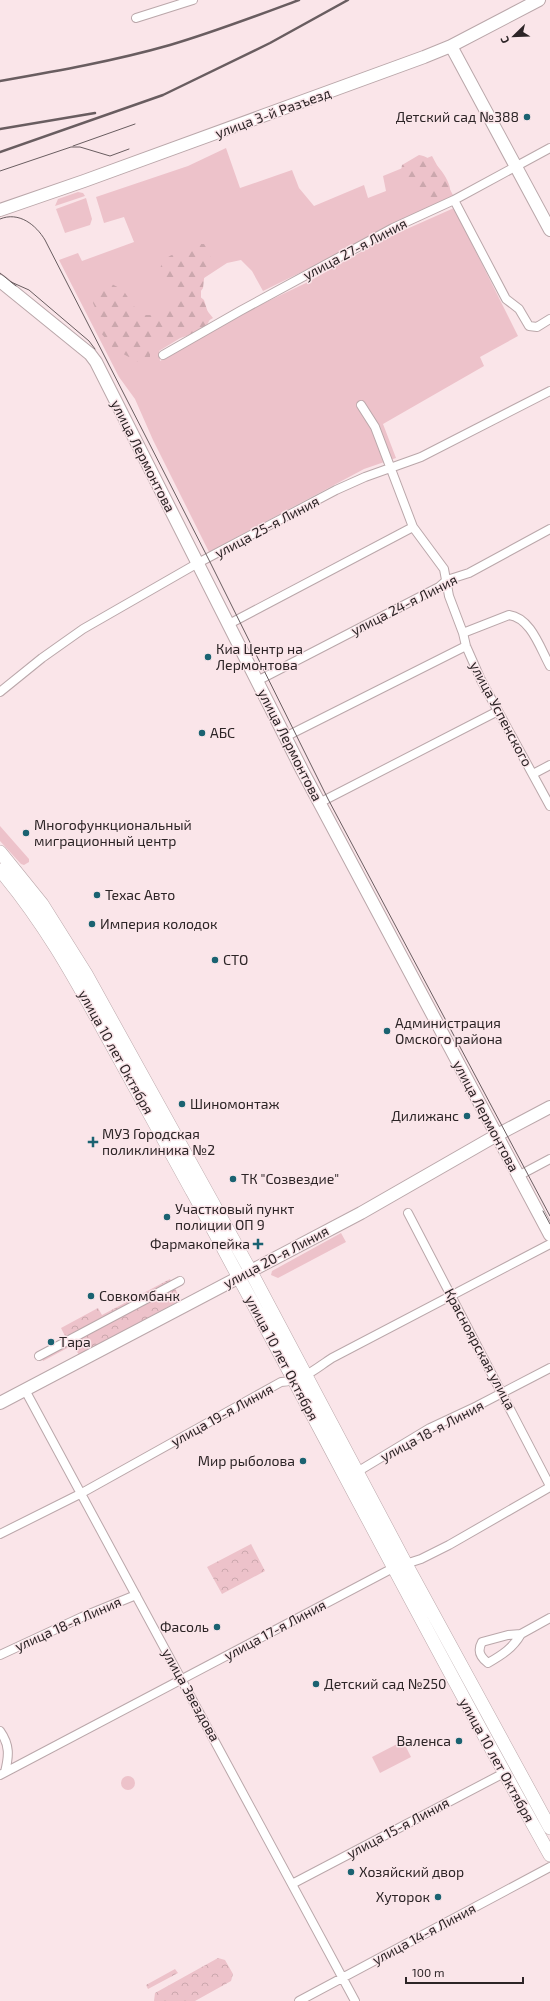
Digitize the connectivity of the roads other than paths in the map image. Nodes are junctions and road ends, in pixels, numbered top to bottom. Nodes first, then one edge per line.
1 (193, 0) edge
2 (539, 0) edge
3 (136, 18) dead end
4 (451, 46) junction
5 (550, 148) edge
6 (516, 167) junction
7 (454, 200) junction
8 (0, 210) edge
9 (550, 230) edge
10 (0, 281) edge
11 (550, 320) edge
12 (163, 355) dead end
13 (550, 391) edge
14 (361, 405) dead end
15 (390, 469) junction
16 (413, 527) junction
17 (550, 528) edge
18 (198, 563) junction
19 (447, 580) junction
20 (229, 624) junction
21 (463, 632) junction
22 (466, 646) junction
23 (550, 666) edge
24 (257, 681) junction
25 (0, 692) edge
26 (498, 711) junction
27 (285, 737) junction
28 (550, 765) edge
29 (533, 774) junction
30 (319, 803) junction
31 (550, 806) edge
32 (0, 852) edge
33 (0, 870) edge
34 (550, 1107) edge
35 (497, 1135) junction
36 (550, 1160) edge
37 (518, 1176) junction
38 (408, 1213) dead end
39 (550, 1235) edge
40 (550, 1244) edge
41 (250, 1270) junction
42 (239, 1277) junction
43 (180, 1281) dead end
44 (452, 1295) junction
45 (39, 1356) dead end
46 (550, 1368) edge
47 (306, 1375) junction
48 (294, 1381) junction
49 (25, 1390) junction
50 (503, 1392) junction
51 (0, 1404) edge
52 (357, 1472) junction
53 (550, 1486) edge
54 (80, 1494) junction
55 (0, 1534) edge
56 (406, 1564) junction
57 (392, 1568) junction
58 (136, 1595) junction
59 (550, 1618) edge
60 (521, 1634) junction
61 (0, 1655) edge
62 (182, 1679) junction
63 (0, 1731) edge
64 (504, 1772) junction
65 (3, 1773) edge
66 (550, 1828) edge
67 (550, 1855) edge
68 (550, 1867) edge
69 (292, 1884) junction
70 (342, 1978) junction
71 (298, 2001) edge
72 (355, 2001) edge

1 - 3 street
2 - 4 main road, улица 3-й Разъезд
4 - 6 main road
4 - 8 main road, улица 3-й Разъезд
5 - 6 street, улица 27-я Линия
6 - 7 street, улица 27-я Линия
6 - 9 main road
7 - 11 street
7 - 12 street, улица 27-я Линия
10 - 18 main road, улица Лермонтова
13 - 15 street, улица 25-я Линия
14 - 15 street, улица Успенского
15 - 16 street, улица Успенского
15 - 18 street, улица 25-я Линия
16 - 19 street, улица Успенского
16 - 20 street
17 - 19 street, улица 24-я Линия
18 - 20 main road, улица Лермонтова
18 - 25 street, улица 25-я Линия
19 - 21 street, улица Успенского
19 - 24 street, улица 24-я Линия
20 - 24 main road, улица Лермонтова
21 - 22 street, улица Успенского
21 - 23 street
22 - 26 street, улица Успенского
22 - 27 street
24 - 27 main road, улица Лермонтова
26 - 29 street, улица Успенского
26 - 30 street
27 - 30 main road, улица Лермонтова
28 - 29 street
29 - 31 street, улица Успенского
30 - 35 main road, улица Лермонтова
32 - 41 main road, улица 10 лет Октября
33 - 42 main road, улица 10 лет Октября
34 - 35 main road, улица 20-я Линия
35 - 37 main road, улица Лермонтова
35 - 41 main road, улица 20-я Линия
36 - 37 street
37 - 39 main road, улица Лермонтова
38 - 44 street, Красноярская улица
40 - 44 street, улица 19-я Линия
41 - 42 main road, улица 20-я Линия
41 - 47 main road, улица 10 лет Октября
42 - 48 main road, улица 10 лет Октября
42 - 49 main road, улица 20-я Линия
43 - 45 street
44 - 47 street, улица 19-я Линия
44 - 50 street, Красноярская улица
46 - 50 street, улица 18-я Линия
47 - 48 street, улица 19-я Линия
47 - 52 main road, улица 10 лет Октября
48 - 54 street, улица 19-я Линия
48 - 57 main road, улица 10 лет Октября
49 - 51 main road, улица 20-я Линия
49 - 54 street, улица Звездова
50 - 52 street, улица 18-я Линия
50 - 53 street, Красноярская улица
52 - 56 main road, улица 10 лет Октября
53 - 56 street, улица 17-я Линия
54 - 55 street, улица 19-я Линия
54 - 58 street, улица Звездова
56 - 57 street, улица 17-я Линия
56 - 66 main road, улица 10 лет Октября
57 - 62 street, улица 17-я Линия
57 - 64 main road, улица 10 лет Октября
58 - 61 street, улица 18-я Линия
58 - 62 street, улица Звездова
59 - 60 street
60 - 60 street
62 - 65 street, улица 17-я Линия
62 - 69 street, улица Звездова
63 - 65 street
64 - 67 main road, улица 10 лет Октября
64 - 69 street, улица 15-я Линия
68 - 70 street, улица 14-я Линия
69 - 70 street, улица Звездова
70 - 71 street, улица 14-я Линия
70 - 72 street, улица Звездова

